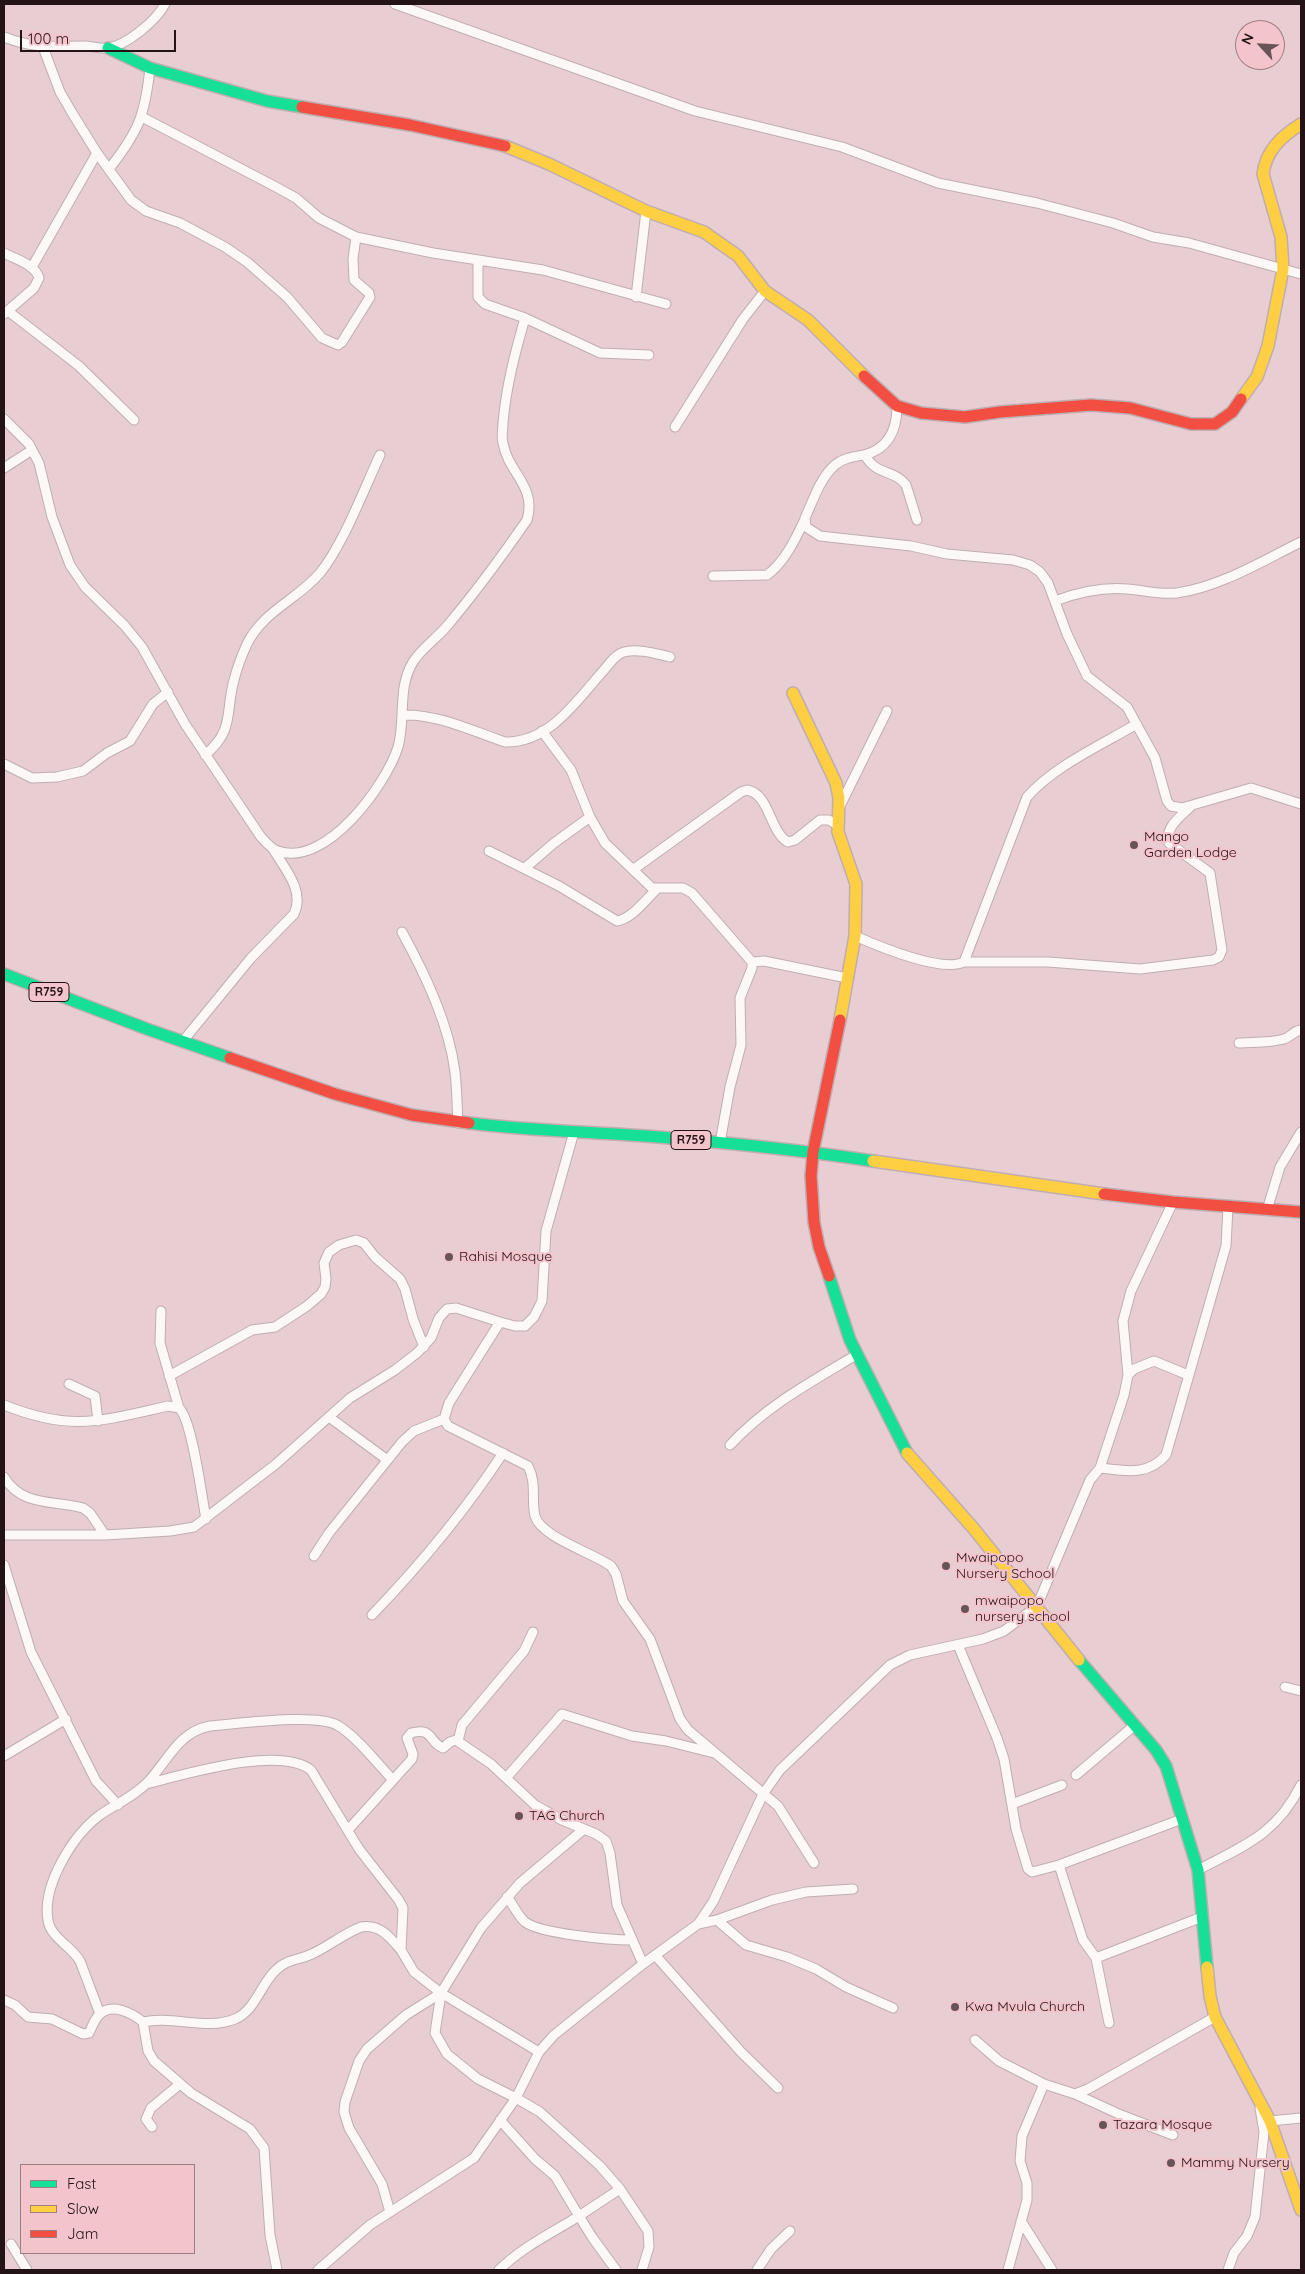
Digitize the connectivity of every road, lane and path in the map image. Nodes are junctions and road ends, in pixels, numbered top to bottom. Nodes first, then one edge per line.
1 (165, 4) edge
2 (396, 4) edge
3 (4, 37) edge
4 (44, 48) junction
5 (108, 48) junction
6 (150, 68) junction
7 (142, 117) junction
8 (1301, 124) edge
9 (97, 153) junction
10 (109, 169) junction
11 (646, 211) junction
12 (356, 237) junction
13 (4, 253) edge
14 (478, 261) junction
15 (32, 268) junction
16 (1283, 269) junction
17 (1301, 274) edge
18 (765, 291) junction
19 (636, 296) junction
20 (666, 304) dead end
21 (6, 312) edge
22 (525, 318) junction
23 (649, 355) dead end
24 (897, 406) junction
25 (4, 419) edge
26 (134, 420) dead end
27 (675, 427) dead end
28 (32, 450) junction
29 (865, 454) junction
30 (380, 455) dead end
31 (4, 468) edge
32 (805, 518) junction
33 (917, 520) dead end
34 (1301, 542) edge
35 (713, 576) dead end
36 (1055, 600) junction
37 (670, 658) dead end
38 (168, 692) junction
39 (793, 693) dead end
40 (887, 711) dead end
41 (402, 715) junction
42 (1135, 725) junction
43 (542, 731) junction
44 (205, 755) junction
45 (4, 764) edge
46 (1301, 804) edge
47 (840, 806) junction
48 (1190, 807) junction
49 (590, 817) junction
50 (837, 825) junction
51 (273, 849) junction
52 (489, 851) dead end
53 (525, 868) junction
54 (634, 869) junction
55 (656, 889) junction
56 (402, 932) dead end
57 (854, 936) junction
58 (752, 962) junction
59 (964, 962) junction
60 (4, 974) edge
61 (847, 978) junction
62 (1301, 1030) edge
63 (183, 1041) junction
64 (1239, 1043) dead end
65 (458, 1123) junction
66 (574, 1132) junction
67 (1301, 1132) edge
68 (720, 1143) junction
69 (812, 1152) junction
70 (1173, 1202) junction
71 (1228, 1207) junction
72 (1267, 1210) junction
73 (1301, 1212) edge
74 (161, 1312) dead end
75 (500, 1322) junction
76 (424, 1347) junction
77 (856, 1355) junction
78 (1128, 1375) junction
79 (1188, 1375) junction
80 (169, 1376) junction
81 (69, 1384) dead end
82 (4, 1405) edge
83 (179, 1408) junction
84 (329, 1417) junction
85 (444, 1419) junction
86 (98, 1421) junction
87 (730, 1445) dead end
88 (502, 1452) junction
89 (386, 1459) junction
90 (1100, 1468) junction
91 (4, 1477) edge
92 (206, 1519) junction
93 (4, 1535) edge
94 (105, 1535) junction
95 (314, 1556) dead end
96 (4, 1565) edge
97 (1037, 1606) junction
98 (372, 1615) dead end
99 (533, 1632) dead end
100 (958, 1645) junction
101 (1285, 1687) dead end
102 (1301, 1691) edge
103 (66, 1719) junction
104 (1135, 1725) junction
105 (458, 1741) junction
106 (719, 1755) junction
107 (4, 1756) edge
108 (1076, 1774) dead end
109 (507, 1777) junction
110 (392, 1779) junction
111 (145, 1784) junction
112 (1062, 1785) dead end
113 (1301, 1785) edge
114 (763, 1794) junction
115 (1012, 1804) junction
116 (118, 1805) junction
117 (1182, 1819) junction
118 (584, 1829) junction
119 (348, 1830) junction
120 (814, 1863) dead end
121 (1059, 1865) junction
122 (1198, 1870) junction
123 (853, 1889) dead end
124 (507, 1897) junction
125 (1202, 1916) junction
126 (716, 1920) junction
127 (698, 1924) junction
128 (632, 1940) junction
129 (401, 1950) junction
130 (655, 1955) junction
131 (1096, 1958) junction
132 (643, 1964) junction
133 (441, 1993) junction
134 (4, 2000) edge
135 (893, 2008) dead end
136 (100, 2014) junction
137 (1215, 2016) junction
138 (143, 2022) junction
139 (1109, 2023) dead end
140 (975, 2040) dead end
141 (539, 2052) junction
142 (180, 2084) junction
143 (1044, 2084) junction
144 (778, 2088) dead end
145 (1074, 2094) junction
146 (1258, 2095) junction
147 (516, 2098) junction
148 (1301, 2118) edge
149 (500, 2120) junction
150 (1270, 2121) junction
151 (152, 2127) dead end
152 (1172, 2135) dead end
153 (620, 2189) junction
154 (1301, 2210) edge
155 (390, 2212) junction
156 (579, 2216) junction
157 (1022, 2221) junction
158 (790, 2231) dead end
159 (11, 2244) dead end
160 (27, 2270) edge
161 (276, 2270) edge
162 (318, 2270) edge
163 (499, 2270) edge
164 (616, 2270) edge
165 (642, 2270) edge
166 (757, 2270) edge
167 (1008, 2270) edge
168 (1052, 2270) edge
169 (1228, 2270) edge

1 - 5 street
2 - 16 street
3 - 4 street
4 - 5 street
4 - 9 street
5 - 6 street
6 - 7 street
6 - 11 street
7 - 10 street
7 - 12 street
8 - 16 street
9 - 10 street
9 - 15 street
10 - 12 street
11 - 18 street
11 - 19 street
12 - 14 street
13 - 15 street
14 - 19 street
14 - 22 street
15 - 21 street
16 - 17 street
16 - 24 street
18 - 24 street
18 - 27 street
19 - 20 street
21 - 26 street
22 - 23 street
22 - 41 street
24 - 29 street
25 - 28 street
28 - 31 street
28 - 38 street
29 - 32 street
29 - 33 street
30 - 44 street
32 - 35 street
32 - 36 street
34 - 36 street
36 - 42 street
37 - 43 street
38 - 44 street
38 - 45 street
39 - 47 street
40 - 47 street
41 - 43 street
41 - 51 street
42 - 48 street
42 - 59 street
43 - 49 street
44 - 51 street
46 - 48 street
47 - 50 street
48 - 59 street
49 - 53 street
49 - 54 street
50 - 54 street
50 - 57 street
51 - 63 street
52 - 53 street
53 - 55 street
54 - 55 street
55 - 58 street
56 - 65 street
57 - 59 street
57 - 61 street
58 - 61 street
58 - 68 street
60 - 63 street, R759
61 - 69 street
62 - 64 street
63 - 65 street, R759
65 - 66 street, R759
66 - 68 street, R759
66 - 75 street
67 - 72 street
68 - 69 street, R759
69 - 70 street, R759
69 - 77 street
70 - 71 street, R759
70 - 78 street
71 - 72 street, R759
71 - 79 street
72 - 73 street, R759
74 - 80 street
75 - 76 street
75 - 85 street
76 - 80 street
76 - 84 street
77 - 87 street
77 - 97 street
78 - 79 street
78 - 90 street
79 - 90 street
80 - 83 street
81 - 86 street
82 - 86 street
83 - 86 street
83 - 92 street
84 - 89 street
84 - 92 street
85 - 88 street
85 - 89 street
88 - 98 street
88 - 106 street
89 - 95 street
90 - 97 street
91 - 94 street
92 - 94 street
93 - 94 street
96 - 103 street
97 - 100 street
97 - 104 street
99 - 105 street
100 - 114 street
100 - 115 street
101 - 102 street
103 - 107 street
103 - 116 street
104 - 108 street
104 - 117 street
105 - 109 street
105 - 110 street
106 - 109 street
106 - 114 street
109 - 118 street
110 - 111 street
110 - 119 street
111 - 116 street
111 - 119 street
112 - 115 street
113 - 122 street
114 - 120 street
114 - 127 street
115 - 121 street
116 - 136 street
117 - 121 street
117 - 122 street
118 - 124 street
118 - 128 street
119 - 129 street
121 - 131 street
122 - 125 street
123 - 126 street
124 - 128 street
124 - 133 street
125 - 131 street
125 - 137 street
126 - 127 street
126 - 135 street
127 - 130 street
128 - 132 street
129 - 133 street
129 - 138 street
130 - 132 street
130 - 144 street
131 - 139 street
132 - 141 street
133 - 141 street
133 - 147 street
133 - 155 street
134 - 136 street
136 - 138 street
137 - 145 street
137 - 146 street
138 - 142 street
140 - 143 street
141 - 147 street
142 - 151 street
142 - 161 street
143 - 145 street
143 - 157 street
145 - 152 street
146 - 150 street
146 - 169 street
147 - 149 street
147 - 153 street
148 - 150 street
149 - 155 street
149 - 156 street
150 - 154 street
153 - 156 street
153 - 165 street
155 - 162 street
156 - 163 street
156 - 164 street
157 - 167 street
157 - 168 street
158 - 166 street
159 - 160 street

